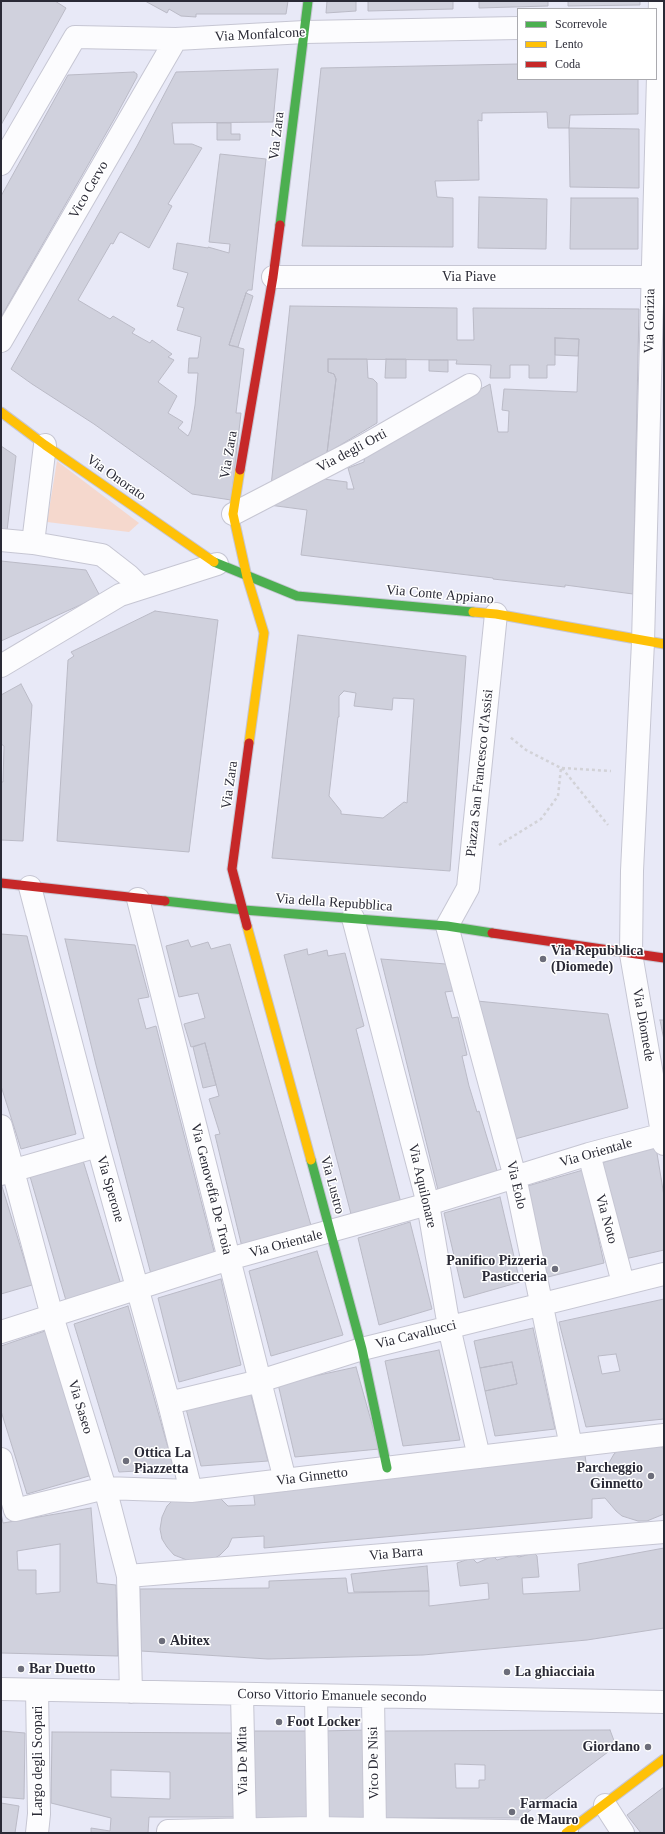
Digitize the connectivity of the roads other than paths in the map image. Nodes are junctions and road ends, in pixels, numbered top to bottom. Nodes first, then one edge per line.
1 (308, 1) edge
2 (660, 1) edge
3 (660, 24) edge
4 (517, 28) edge
5 (305, 32) junction
6 (176, 39) junction
7 (1, 164) edge
8 (273, 276) junction
9 (658, 277) edge
10 (1, 342) edge
11 (470, 385) dead end
12 (1, 412) edge
13 (45, 445) junction
14 (233, 514) junction
15 (1, 540) edge
16 (32, 543) junction
17 (217, 564) junction
18 (247, 576) junction
19 (141, 588) junction
20 (496, 614) junction
21 (653, 643) edge
22 (1, 666) edge
23 (1, 883) edge
24 (30, 887) junction
25 (138, 898) junction
26 (244, 910) junction
27 (353, 918) junction
28 (447, 926) junction
29 (631, 954) junction
30 (664, 958) edge
31 (1, 1126) edge
32 (663, 1138) edge
33 (98, 1146) junction
34 (589, 1154) junction
35 (7, 1172) edge
36 (515, 1177) junction
37 (428, 1204) junction
38 (330, 1232) junction
39 (229, 1259) junction
40 (664, 1274) edge
41 (623, 1284) junction
42 (138, 1289) junction
43 (540, 1304) junction
44 (52, 1316) junction
45 (450, 1327) junction
46 (1, 1332) edge
47 (362, 1349) junction
48 (260, 1381) junction
49 (169, 1403) junction
50 (664, 1435) edge
51 (571, 1446) junction
52 (479, 1457) junction
53 (1, 1459) edge
54 (387, 1468) junction
55 (285, 1480) junction
56 (105, 1488) junction
57 (191, 1491) junction
58 (664, 1532) edge
59 (128, 1576) junction
60 (1, 1689) edge
61 (37, 1690) junction
62 (131, 1692) junction
63 (242, 1694) junction
64 (316, 1696) junction
65 (373, 1697) junction
66 (664, 1702) edge
67 (664, 1759) edge
68 (605, 1805) junction
69 (38, 1824) edge
70 (315, 1829) edge
71 (375, 1829) junction
72 (168, 1831) dead end
73 (245, 1831) edge
74 (566, 1833) edge
75 (623, 1833) edge

1 - 5 street, Via Zara
2 - 3 street, Via Gorizia
3 - 9 street, Via Gorizia
4 - 5 street, Via Monfalcone
5 - 6 street, Via Monfalcone
5 - 8 street, Via Zara
6 - 7 street, Via Monfalcone
6 - 10 street, Vico Cervo
8 - 9 street, Via Piave
8 - 14 street, Via Zara
9 - 21 street, Via Gorizia
11 - 14 street, Via degli Orti
12 - 13 street, Via Onorato
13 - 16 street
13 - 17 street, Via Onorato
14 - 18 street, Via Zara
15 - 16 street
16 - 19 street
17 - 18 street, Via Conte Appiano
17 - 19 street
18 - 20 street, Via Conte Appiano
18 - 26 street, Via Zara
19 - 22 street
20 - 21 street, Via Conte Appiano
20 - 28 street, Piazza San Francesco d'Assisi
21 - 29 street
23 - 24 street, Via della Repubblica
24 - 25 street, Via della Repubblica
24 - 33 street, Via Sperone
25 - 26 street, Via della Repubblica
25 - 39 street, Via Genoveffa De Troia
26 - 27 street, Via della Repubblica
26 - 38 street, Via Lustro
27 - 28 street, Via della Repubblica
27 - 37 street, Via Aquilonare
28 - 29 street, Via della Repubblica
28 - 36 street, Via Eolo
29 - 30 street, Via della Repubblica
29 - 32 street, Via Diomede
31 - 35 street, Via Saseo
32 - 34 street, Via Orientale
33 - 35 street
33 - 42 street, Via Sperone
34 - 36 street, Via Orientale
34 - 41 street, Via Noto
35 - 44 street, Via Saseo
36 - 37 street, Via Orientale
36 - 43 street, Via Eolo
37 - 38 street, Via Orientale
37 - 45 street, Via Aquilonare
38 - 39 street, Via Orientale
38 - 47 street, Via Lustro
39 - 42 street, Via Orientale
39 - 48 street, Via Genoveffa De Troia
40 - 41 street, Via Cavallucci
41 - 43 street, Via Cavallucci
42 - 44 street, Via Orientale
42 - 49 street, Via Sperone
43 - 45 street, Via Cavallucci
43 - 51 street, Via Eolo
44 - 46 street, Via Orientale
44 - 56 street, Via Saseo
45 - 47 street, Via Cavallucci
45 - 52 street, Via Aquilonare
47 - 48 street, Via Cavallucci
47 - 54 street, Via Lustro
48 - 49 street, Via Cavallucci
48 - 55 street, Via Genoveffa De Troia
49 - 57 street, Via Sperone
50 - 51 street, Via Ginnetto
51 - 52 street, Via Ginnetto
52 - 54 street, Via Ginnetto
53 - 56 street, Via Ginnetto
54 - 55 street, Via Ginnetto
55 - 57 street, Via Ginnetto
56 - 57 street, Via Ginnetto
56 - 59 street, Via Saseo
58 - 59 street, Via Barra
59 - 62 street, Via Saseo
60 - 61 street, Corso Vittorio Emanuele secondo
61 - 62 street, Corso Vittorio Emanuele secondo
61 - 69 street, Largo degli Scopari
62 - 63 street, Corso Vittorio Emanuele secondo
63 - 64 street, Corso Vittorio Emanuele secondo
63 - 73 street, Via De Mita
64 - 65 street, Corso Vittorio Emanuele secondo
64 - 70 street
65 - 66 street, Corso Vittorio Emanuele secondo
65 - 71 street, Vico De Nisi
67 - 68 street
68 - 74 street
68 - 75 street
70 - 71 street
70 - 73 street
71 - 74 street
72 - 73 street

